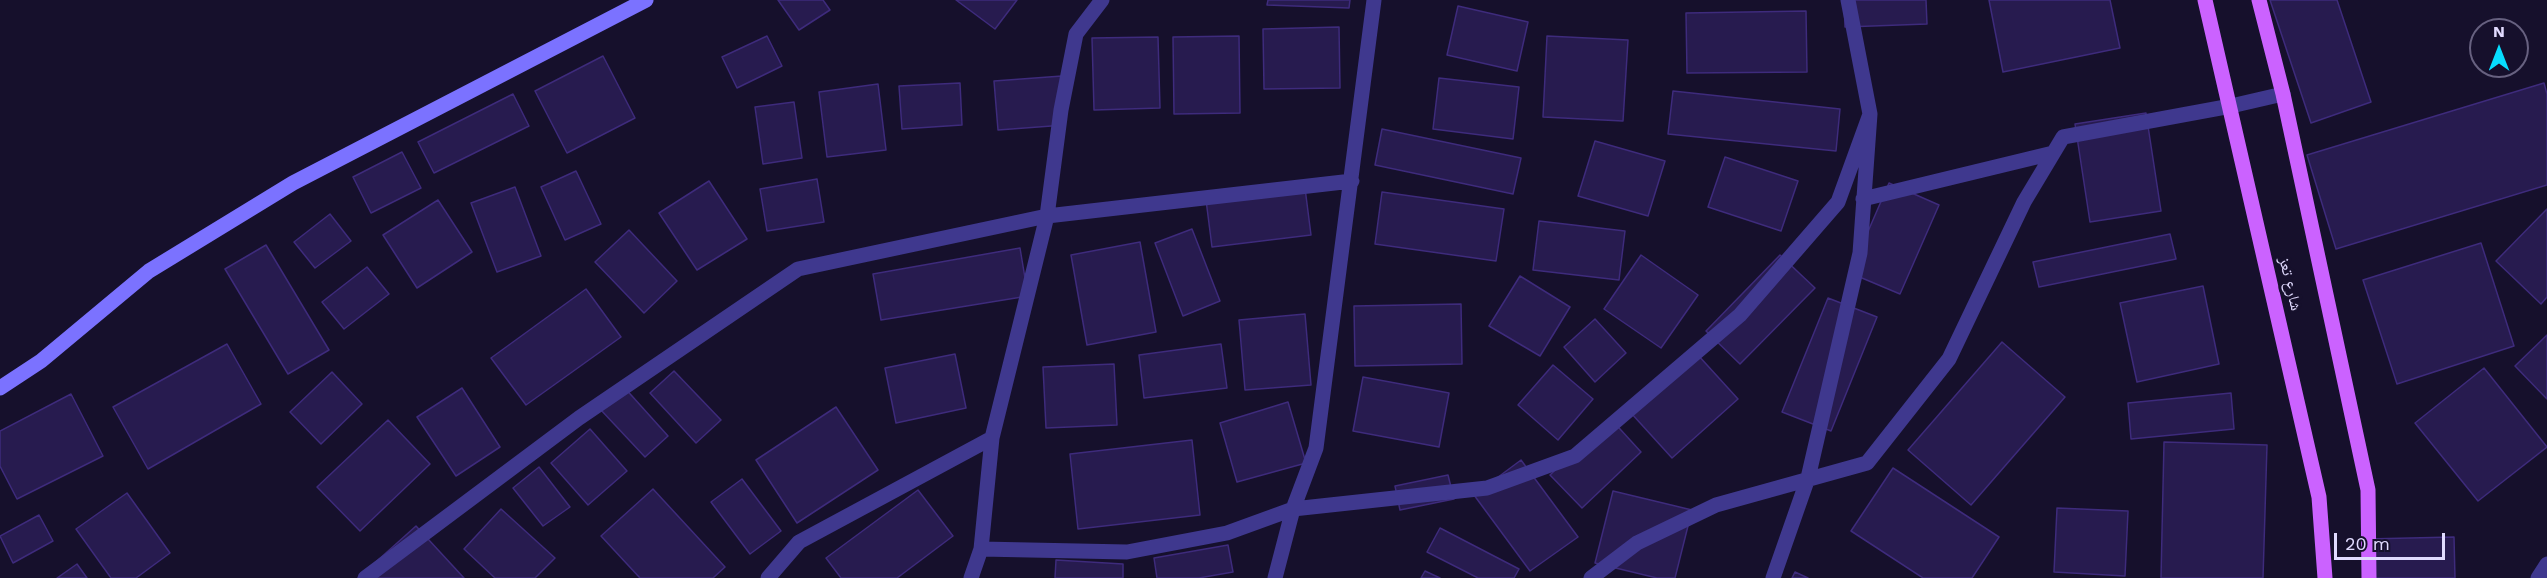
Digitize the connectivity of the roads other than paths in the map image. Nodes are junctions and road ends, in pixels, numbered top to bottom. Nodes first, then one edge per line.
1 (646, 0) edge
2 (1102, 0) edge
3 (1374, 0) edge
4 (1848, 0) edge
5 (2205, 0) edge
6 (2259, 0) edge
7 (2283, 94) junction
8 (2231, 106) junction
9 (1870, 114) junction
10 (2053, 153) junction
11 (1352, 181) junction
12 (1863, 199) junction
13 (1047, 216) junction
14 (0, 388) edge
15 (992, 438) junction
16 (1808, 478) junction
17 (1293, 509) junction
18 (981, 549) junction
19 (2547, 564) edge
20 (365, 578) edge
21 (768, 578) edge
22 (971, 578) edge
23 (1275, 578) edge
24 (1592, 578) edge
25 (1773, 578) edge
26 (2325, 578) edge
27 (2369, 578) edge
28 (2538, 578) edge

1 - 14 street
2 - 13 street
3 - 11 street
4 - 9 street
5 - 8 main road, شارع تعز
6 - 7 main road, شارع تعز
7 - 8 street
7 - 27 main road, شارع تعز
8 - 10 street
8 - 26 main road, شارع تعز
9 - 12 street
9 - 17 street
10 - 12 street
10 - 16 street
11 - 13 street
11 - 17 street
12 - 16 street
13 - 15 street
13 - 20 street
15 - 18 street
15 - 21 street
16 - 24 street
16 - 25 street
17 - 18 street
17 - 23 street
18 - 22 street
19 - 28 street

